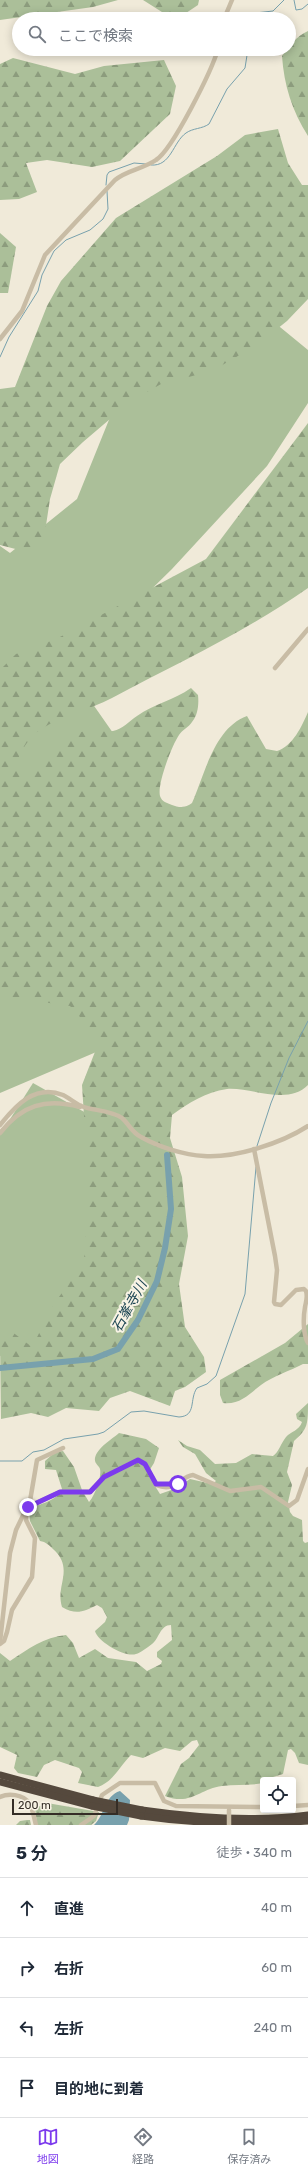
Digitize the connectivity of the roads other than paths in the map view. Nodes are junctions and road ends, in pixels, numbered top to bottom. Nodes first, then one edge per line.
1 (232, 0) edge
2 (227, 12) edge
3 (215, 56) edge
4 (0, 339) edge
5 (308, 629) edge
6 (275, 668) dead end
7 (81, 1106) junction
8 (0, 1125) edge
9 (308, 1126) edge
10 (0, 1133) edge
11 (254, 1149) junction
12 (308, 1296) edge
13 (308, 1343) edge
14 (63, 1448) dead end
15 (308, 1469) edge
16 (28, 1507) junction
17 (26, 1512) junction
18 (0, 1643) edge
19 (0, 1775) edge
20 (0, 1782) edge
21 (0, 1797) edge
22 (92, 1803) junction
23 (308, 1804) edge
24 (296, 1806) edge
25 (260, 1807) edge
26 (229, 1809) junction
27 (142, 1813) junction
28 (308, 1815) edge
29 (308, 1821) edge
30 (36, 1825) edge
31 (81, 1825) edge
32 (229, 1825) edge

1 - 2 street
3 - 4 street
5 - 6 street
7 - 8 street
7 - 10 street
7 - 11 street
9 - 11 street
11 - 12 street
12 - 13 street
14 - 16 street
15 - 16 street
16 - 17 street
17 - 18 street
17 - 18 street
19 - 22 highway
20 - 22 highway
21 - 30 street
22 - 27 highway, bridge
23 - 24 street
25 - 26 street
26 - 31 street
26 - 32 street, bridge
27 - 28 highway
27 - 29 highway

